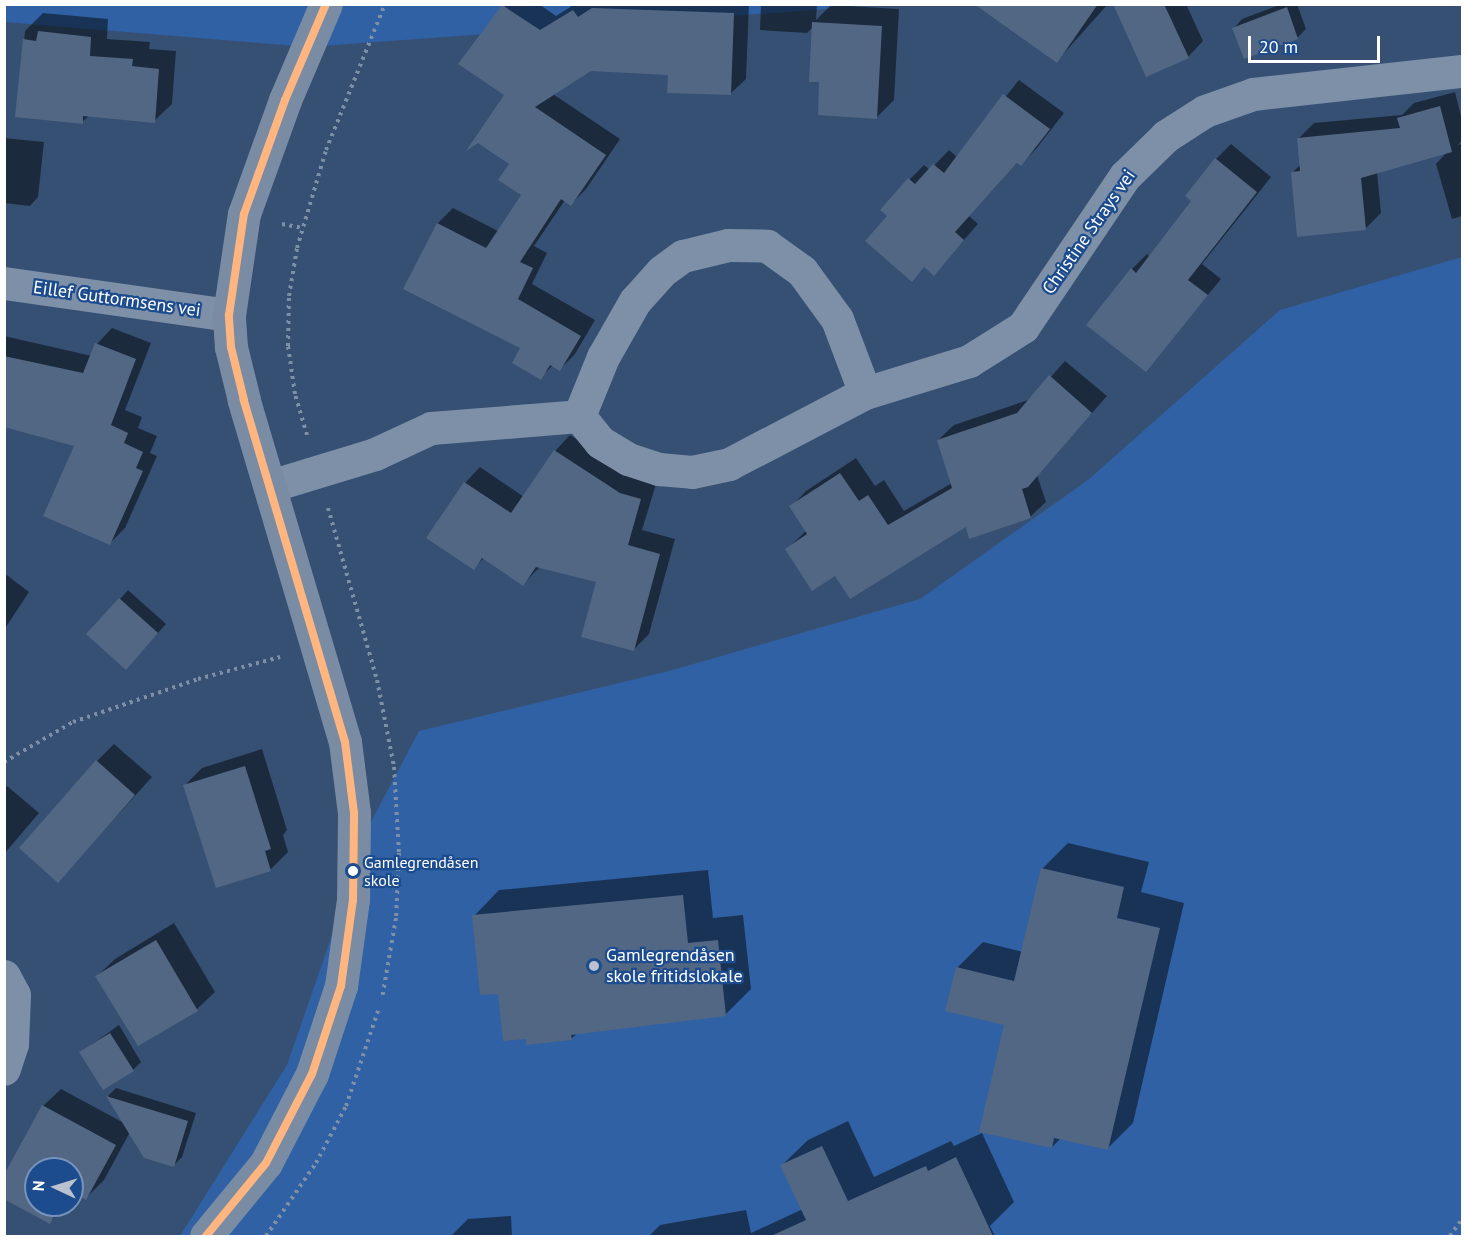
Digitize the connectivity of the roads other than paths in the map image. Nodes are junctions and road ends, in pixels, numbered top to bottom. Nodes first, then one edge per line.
1 (326, 4) edge
2 (1462, 71) edge
3 (4, 283) edge
4 (229, 315) junction
5 (865, 393) junction
6 (579, 416) junction
7 (270, 486) junction
8 (4, 976) edge
9 (4, 1069) edge
10 (207, 1236) edge

1 - 4 street
2 - 5 street, Christine Strays vei
3 - 4 street, Eillef Guttormsens vei
4 - 7 street
5 - 6 street, Christine Strays vei
5 - 6 street
6 - 7 street
7 - 10 street
8 - 9 street

